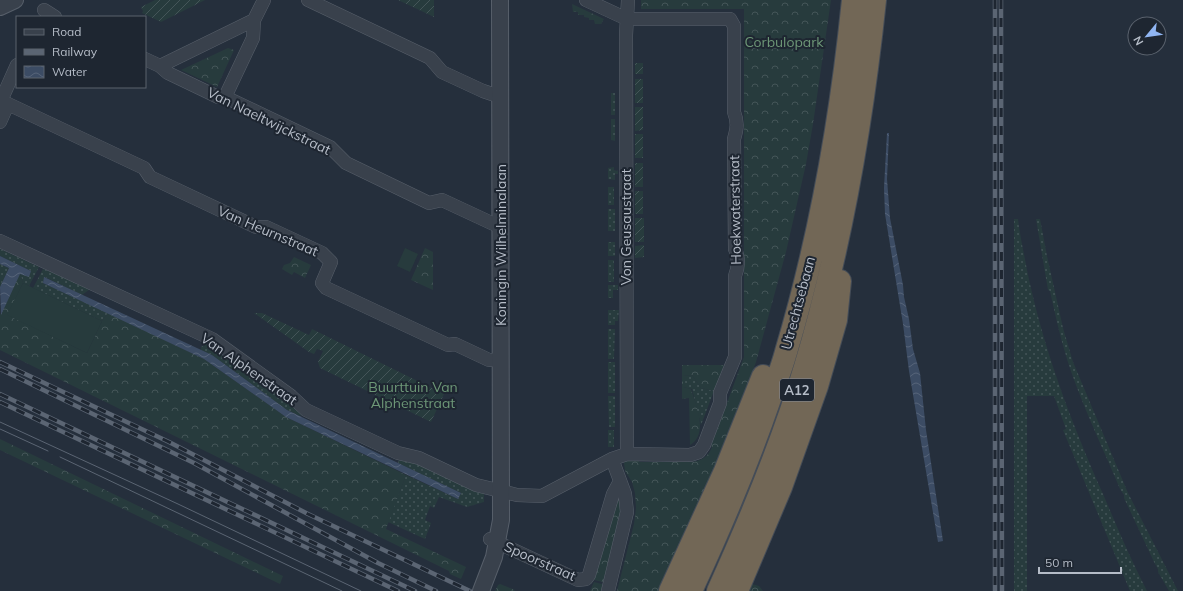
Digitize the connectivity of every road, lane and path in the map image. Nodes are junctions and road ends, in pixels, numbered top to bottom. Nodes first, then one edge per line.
1 (15, 0) edge
2 (264, 0) edge
3 (308, 0) edge
4 (500, 0) edge
5 (586, 0) edge
6 (628, 0) edge
7 (853, 0) edge
8 (875, 0) edge
9 (0, 7) edge
10 (626, 19) junction
11 (254, 20) junction
12 (146, 59) edge
13 (160, 66) junction
14 (16, 67) edge
15 (225, 97) junction
16 (500, 97) junction
17 (8, 104) junction
18 (0, 122) edge
19 (850, 180) junction
20 (500, 227) junction
21 (0, 241) edge
22 (786, 353) junction
23 (501, 360) junction
24 (704, 445) joint
25 (627, 454) junction
26 (612, 458) junction
27 (620, 481) junction
28 (501, 490) junction
29 (494, 540) junction
30 (470, 591) edge
31 (481, 591) edge
32 (608, 591) edge
33 (670, 591) edge
34 (691, 591) edge
35 (718, 591) edge
36 (737, 591) edge

1 - 9 street
2 - 11 street
3 - 16 street
4 - 16 street, Koningin Wilhelminalaan
5 - 10 street
6 - 10 street, Von Geusaustraat
7 - 22 highway, Utrechtsebaan / A12
8 - 19 highway, Utrechtsebaan / A12
10 - 24 street, Hoekwaterstraat
10 - 25 street, Von Geusaustraat
11 - 13 street
11 - 15 street
12 - 13 street, Van Naeltwijckstraat
13 - 15 street, Van Naeltwijckstraat
14 - 17 street
15 - 20 street, Van Naeltwijckstraat
16 - 20 street, Koningin Wilhelminalaan
17 - 18 street
17 - 23 street, Van Heurnstraat
19 - 35 highway, Utrechtsebaan / A12
19 - 36 highway, A12
20 - 23 street, Koningin Wilhelminalaan
21 - 28 street, Van Alphenstraat
22 - 33 highway, A12
22 - 34 highway, Utrechtsebaan / A12
23 - 28 street, Koningin Wilhelminalaan
24 - 25 street, Van Alphenstraat
25 - 26 street, Van Alphenstraat
26 - 27 street
26 - 28 street, Van Alphenstraat
27 - 29 street, Spoorstraat
27 - 32 street
28 - 29 street, Koningin Wilhelminalaan
29 - 30 street
29 - 31 street, Koningin Wilhelminalaan

